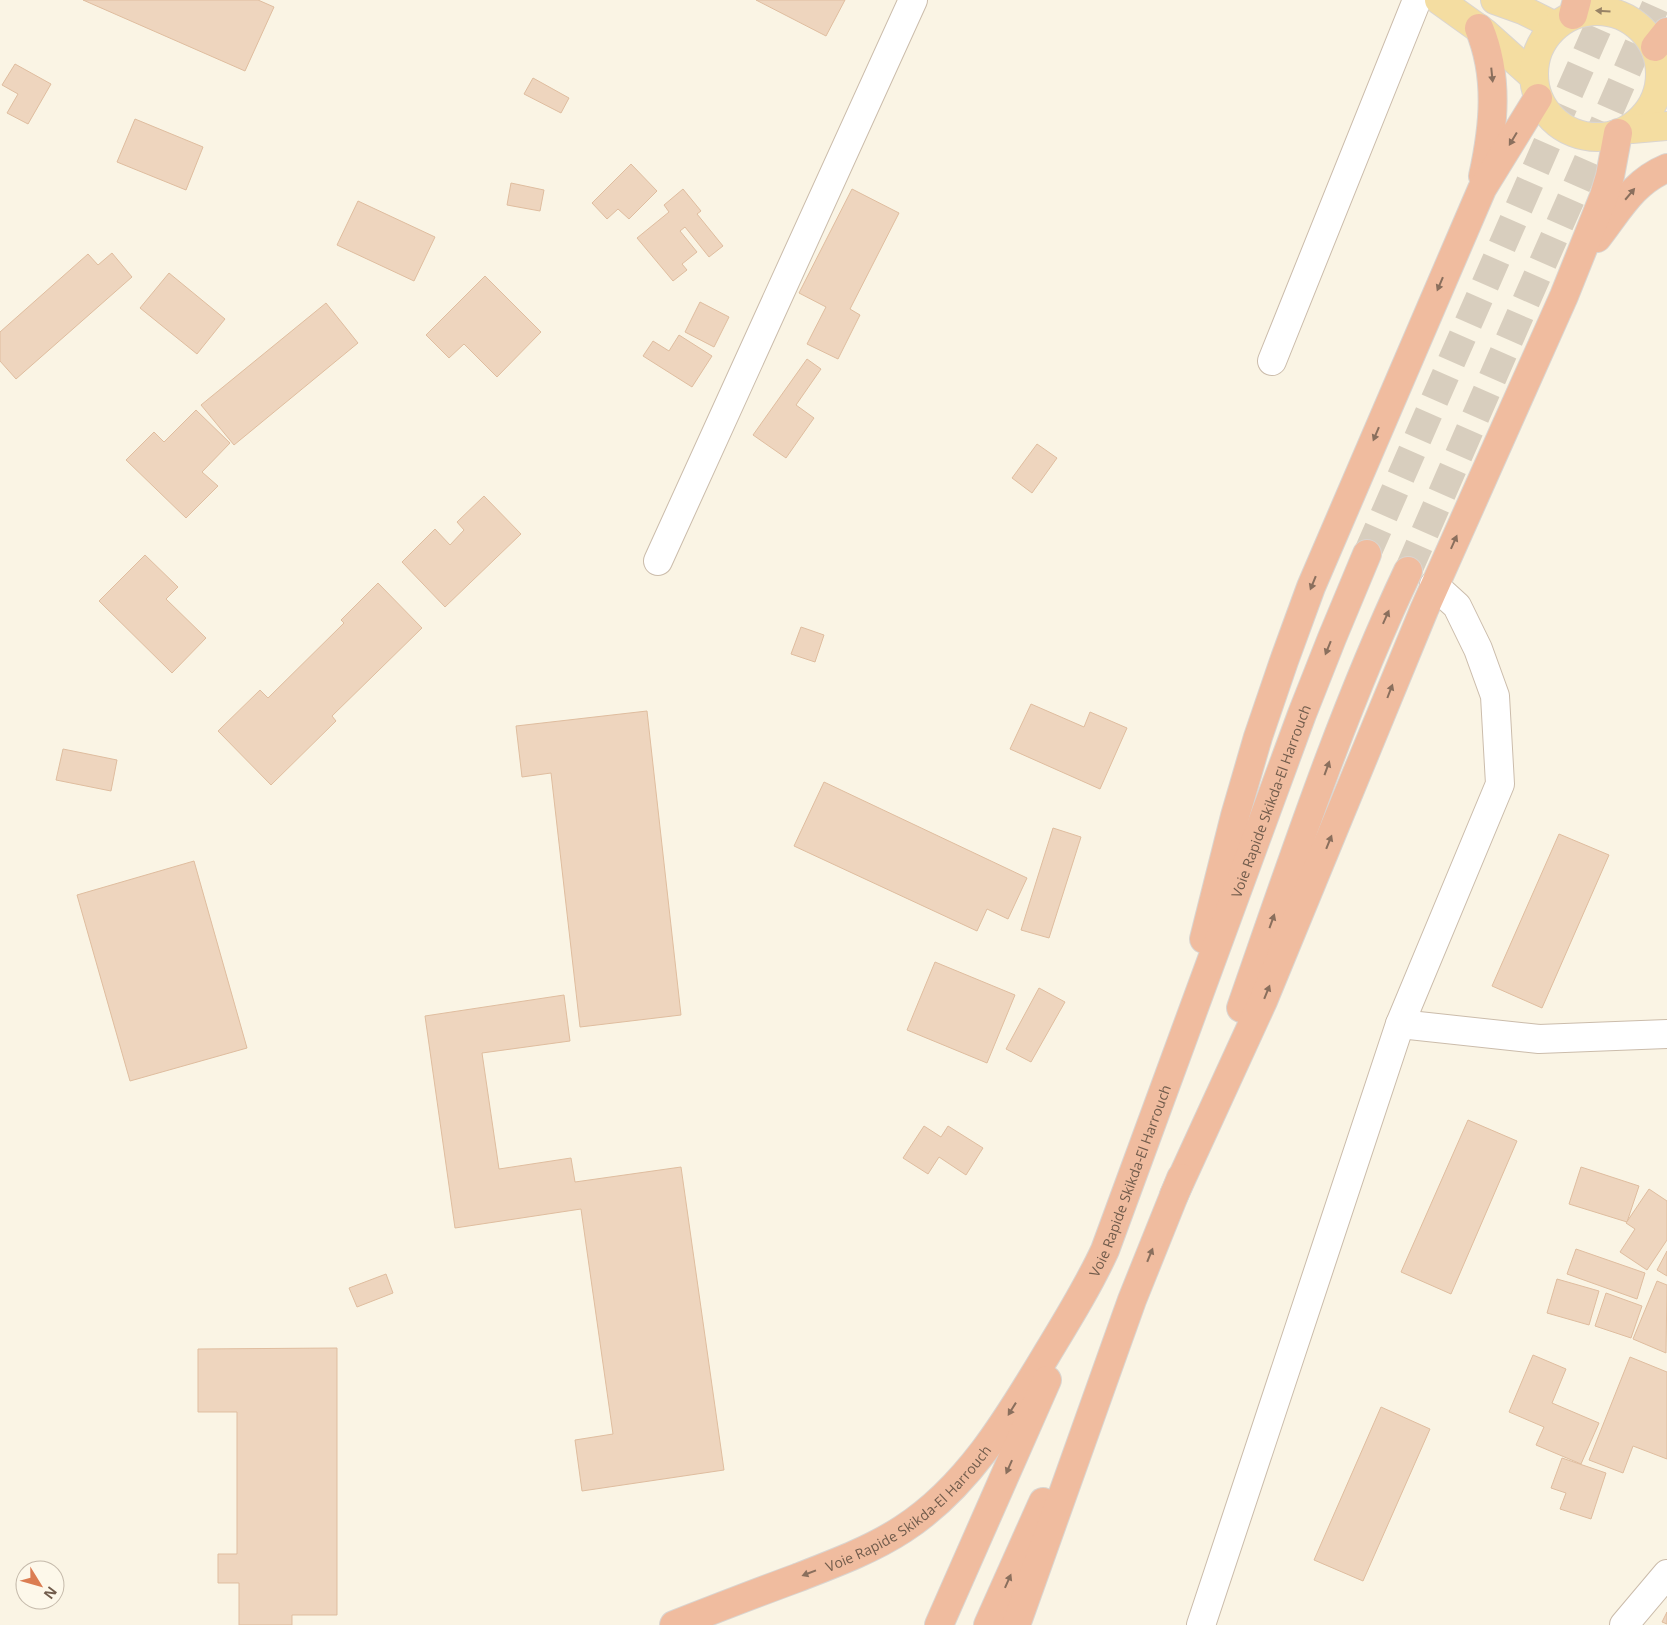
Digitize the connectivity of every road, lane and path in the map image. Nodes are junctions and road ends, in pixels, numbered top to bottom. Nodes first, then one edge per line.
1 (914, 0) edge
2 (1417, 0) edge
3 (1439, 0) edge
4 (1495, 0) edge
5 (1568, 14) edge
6 (1479, 28) junction
7 (1662, 50) edge
8 (1535, 87) junction
9 (1667, 126) edge
10 (1625, 131) junction
11 (1667, 168) edge
12 (1477, 199) junction
13 (1578, 260) junction
14 (1272, 361) dead end
15 (1367, 554) tunnel mouth
16 (658, 561) dead end
17 (1408, 571) tunnel mouth
18 (1434, 585) junction
19 (1400, 1024) junction
20 (1667, 1034) edge
21 (1164, 1090) junction
22 (1174, 1195) junction
23 (1099, 1262) junction
24 (1132, 1300) junction
25 (1667, 1574) edge
26 (674, 1625) edge
27 (939, 1625) edge
28 (988, 1625) edge
29 (1016, 1625) edge
30 (1201, 1625) edge
31 (1624, 1625) edge

1 - 16 street
2 - 14 street
3 - 6 main road
4 - 5 main road
7 -> 5 main road
5 - 8 main road
6 - 8 main road
6 -> 12 highway
7 - 10 main road
8 - 10 main road
8 -> 12 highway
9 - 10 main road
10 - 13 highway
13 -> 11 highway
12 -> 21 highway
18 -> 13 highway
15 -> 21 highway, Voie Rapide Skikda-El Harrouch
22 -> 17 highway
18 - 19 street
22 -> 18 highway
19 - 20 street
19 - 30 street
21 - 23 highway, Voie Rapide Skikda-El Harrouch
24 -> 22 highway
23 -> 26 highway, Voie Rapide Skikda-El Harrouch
23 -> 27 highway
28 -> 24 highway
24 - 29 highway
25 - 31 street

